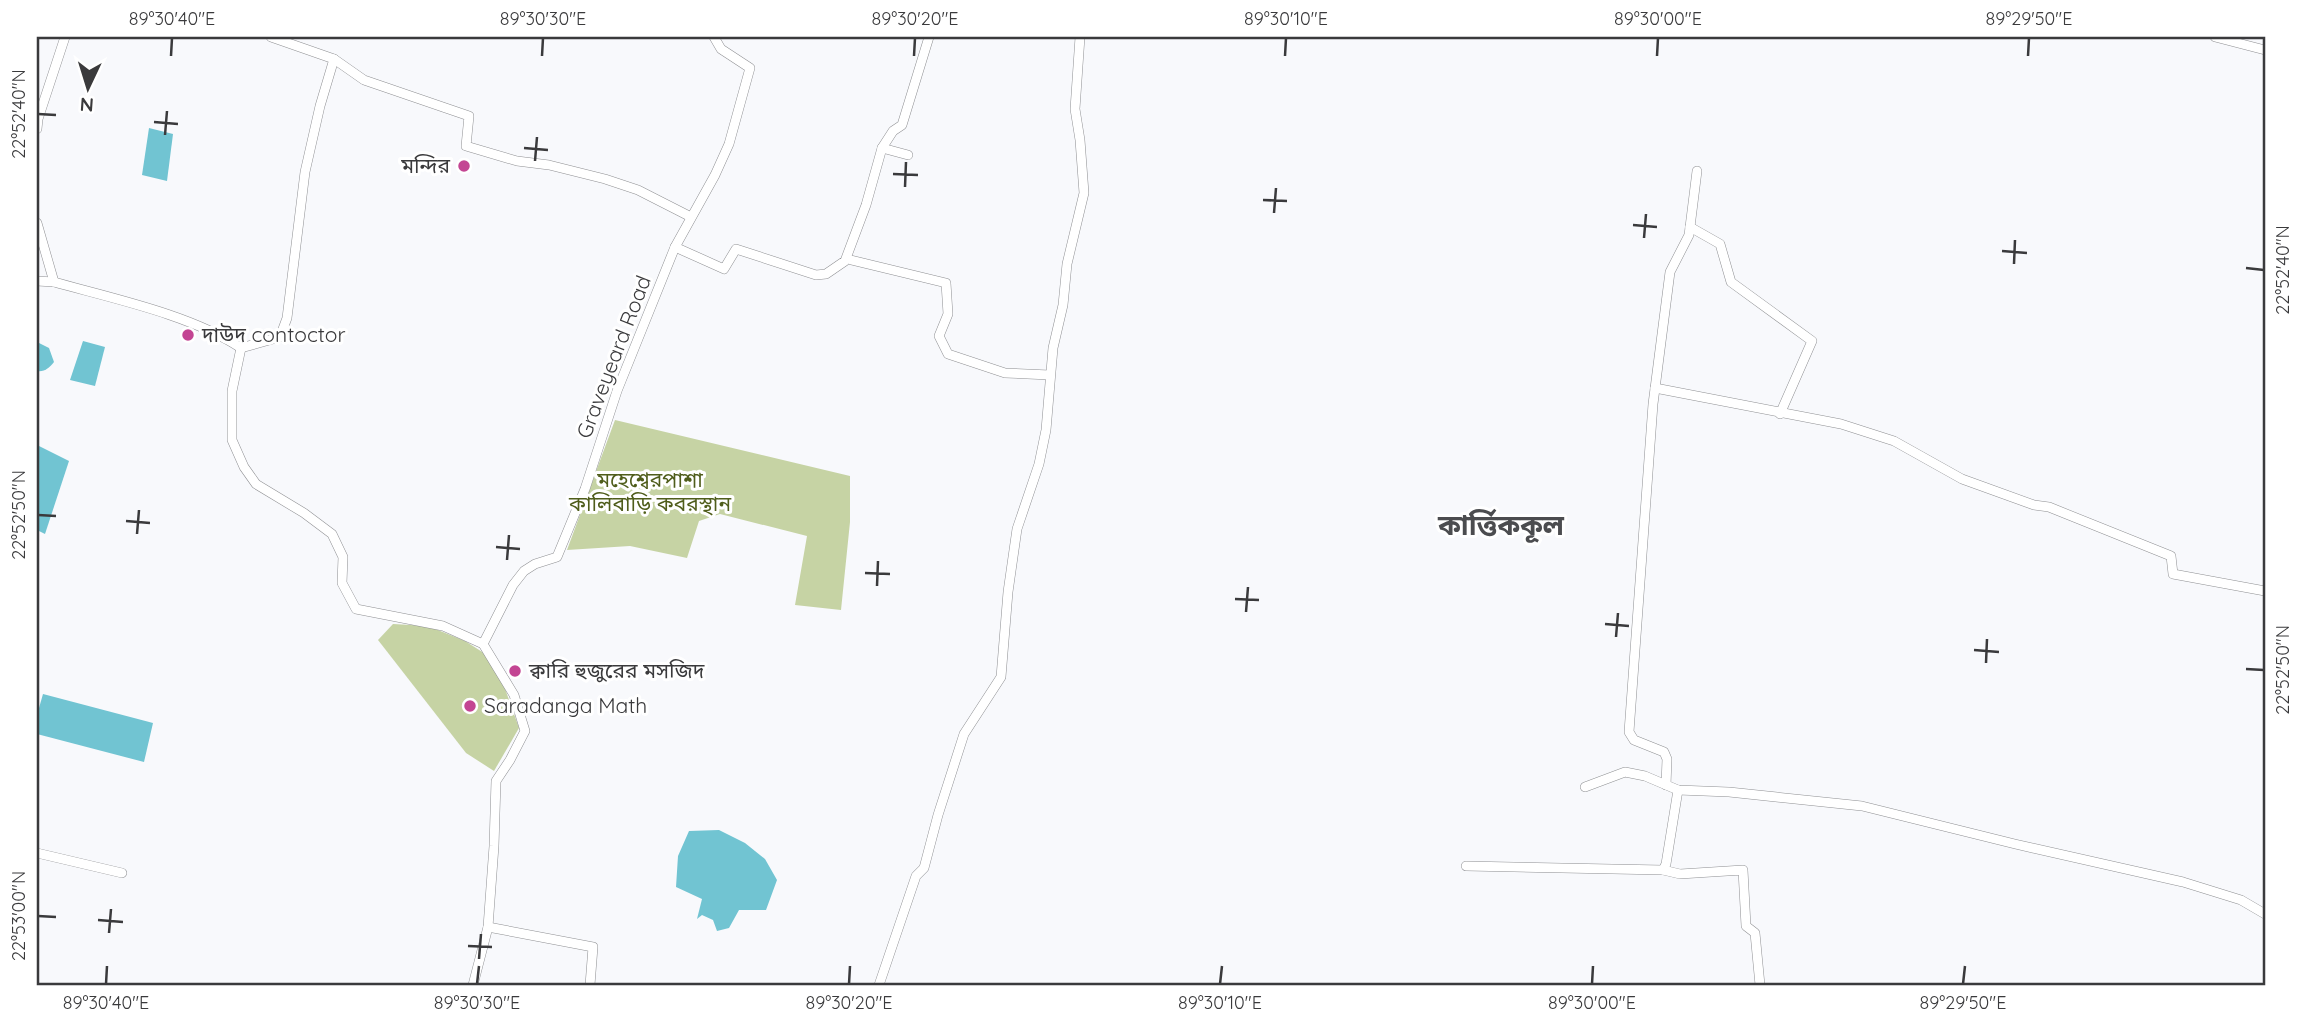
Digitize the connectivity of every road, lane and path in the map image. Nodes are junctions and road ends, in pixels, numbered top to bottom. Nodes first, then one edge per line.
1 (65, 37) edge
2 (271, 37) edge
3 (714, 37) edge
4 (929, 37) edge
5 (1079, 37) edge
6 (2215, 37) edge
7 (2265, 50) edge
8 (334, 60) junction
9 (37, 129) edge
10 (881, 148) junction
11 (908, 155) dead end
12 (1697, 171) dead end
13 (691, 217) junction
14 (37, 223) edge
15 (1690, 227) junction
16 (675, 247) junction
17 (851, 260) dead end
18 (37, 281) edge
19 (54, 282) junction
20 (241, 348) junction
21 (1050, 375) junction
22 (1655, 388) junction
23 (1780, 414) junction
24 (2265, 591) edge
25 (483, 643) junction
26 (1665, 785) junction
27 (1585, 787) dead end
28 (1678, 790) junction
29 (37, 853) edge
30 (1466, 866) dead end
31 (1663, 870) junction
32 (122, 873) dead end
33 (2265, 914) edge
34 (488, 927) junction
35 (474, 985) edge
36 (590, 985) edge
37 (879, 985) edge
38 (1760, 985) edge

1 - 9 street
2 - 8 street
3 - 13 street, Graveyeard Road
4 - 10 street
5 - 21 street
6 - 7 street
8 - 13 street
8 - 20 street
10 - 11 street
10 - 16 street
12 - 15 street
13 - 16 street, Graveyeard Road
14 - 19 street
15 - 22 street
15 - 23 street
16 - 25 street, Graveyeard Road
17 - 21 street
18 - 19 street
19 - 20 street
20 - 25 street
21 - 37 street
22 - 23 street
22 - 26 street
23 - 24 street
25 - 34 street
26 - 27 street
26 - 28 street
28 - 31 street
28 - 33 street
29 - 32 street
30 - 31 street
31 - 38 street
34 - 35 street
34 - 36 street

